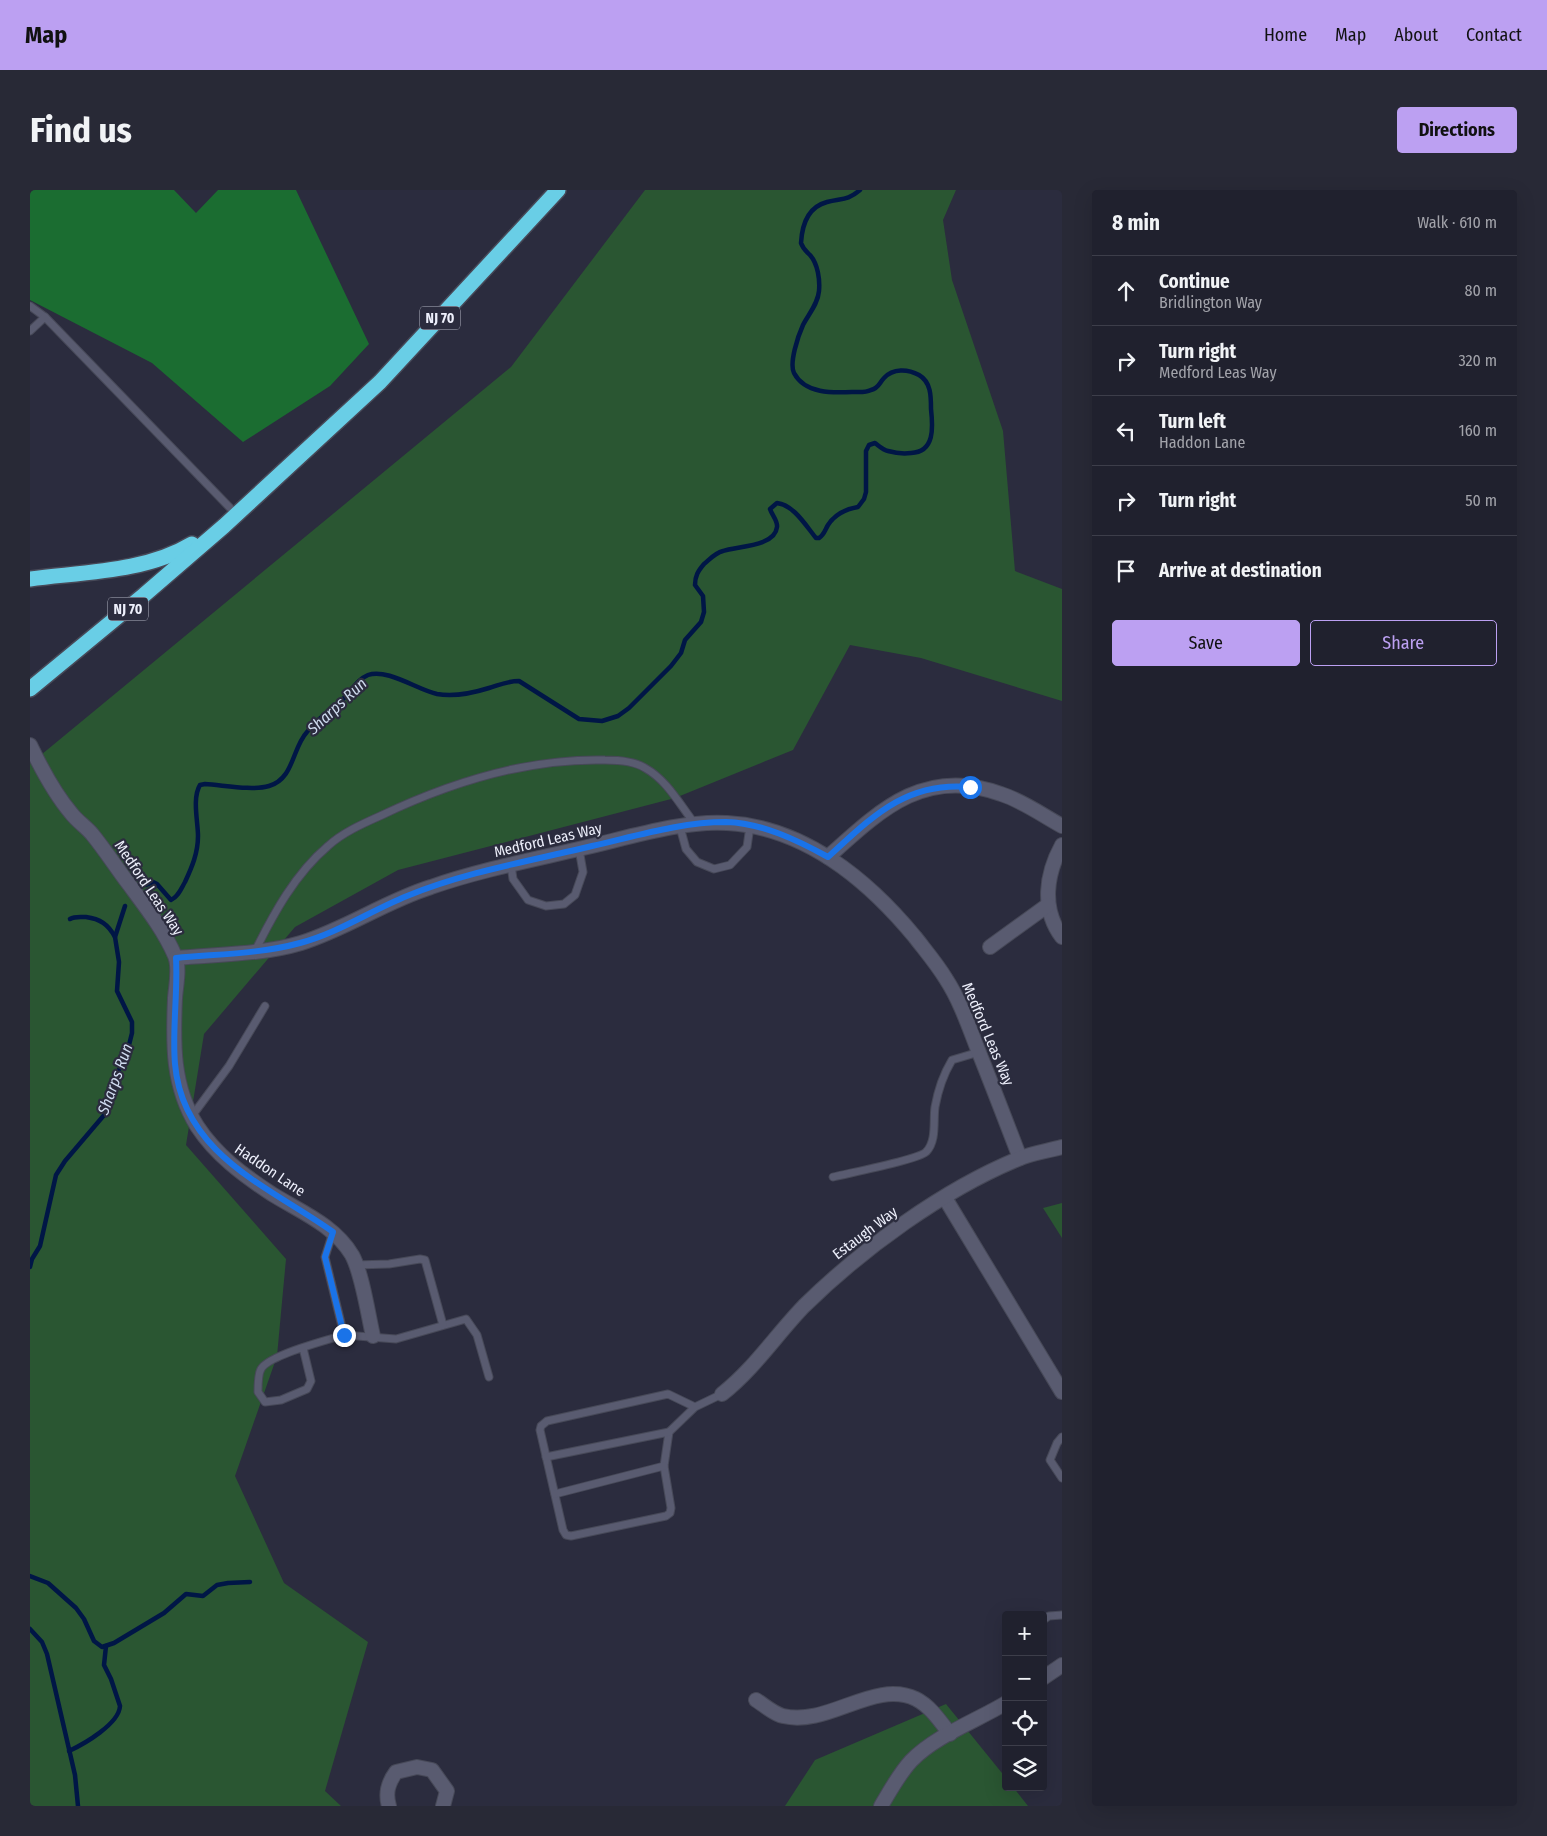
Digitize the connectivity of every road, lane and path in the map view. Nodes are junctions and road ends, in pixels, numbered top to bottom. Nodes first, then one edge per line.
1 (558, 190) edge
2 (30, 306) edge
3 (45, 317) junction
4 (30, 331) edge
5 (236, 514) junction
6 (224, 526) junction
7 (30, 579) edge
8 (30, 688) edge
9 (30, 745) edge
10 (695, 824) junction
11 (750, 826) junction
12 (1062, 826) edge
13 (680, 827) junction
14 (1062, 845) edge
15 (579, 849) junction
16 (828, 857) junction
17 (512, 865) junction
18 (1048, 905) junction
19 (1062, 937) edge
20 (990, 947) dead end
21 (255, 951) junction
22 (176, 958) junction
23 (265, 1006) dead end
24 (979, 1052) junction
25 (192, 1117) junction
26 (1062, 1147) edge
27 (1020, 1158) junction
28 (833, 1177) dead end
29 (945, 1198) junction
30 (333, 1232) junction
31 (355, 1265) junction
32 (444, 1325) junction
33 (344, 1335) junction
34 (373, 1336) junction
35 (303, 1348) junction
36 (488, 1377) dead end
37 (1062, 1392) edge
38 (722, 1394) joint
39 (695, 1407) junction
40 (669, 1432) junction
41 (1062, 1437) edge
42 (546, 1457) junction
43 (664, 1466) junction
44 (1062, 1478) edge
45 (555, 1494) junction
46 (1062, 1614) edge
47 (1047, 1617) edge
48 (1062, 1665) edge
49 (1047, 1675) edge
50 (756, 1700) dead end
51 (1002, 1705) edge
52 (950, 1734) junction
53 (389, 1806) edge
54 (443, 1806) edge
55 (881, 1806) edge

1 - 5 highway, NJ 70
2 - 3 lane
3 - 4 lane
3 - 5 lane
5 - 6 highway, NJ 70
6 - 7 highway
6 - 8 highway, NJ 70
9 - 22 street, Medford Leas Way
10 - 11 street, Medford Leas Way
10 - 13 street, Medford Leas Way
10 - 21 lane
11 - 13 lane
11 - 16 street, Medford Leas Way
12 - 16 street
13 - 15 street, Medford Leas Way
14 - 18 street
15 - 17 street, Medford Leas Way
15 - 17 lane
16 - 24 street, Medford Leas Way
17 - 21 street, Medford Leas Way
18 - 19 street
18 - 20 street
21 - 22 street, Medford Leas Way
22 - 25 street, Haddon Lane
23 - 25 lane
24 - 27 street, Medford Leas Way
24 - 28 lane
25 - 30 street, Haddon Lane
26 - 27 street, Estaugh Way
27 - 29 street, Estaugh Way
29 - 37 street
29 - 38 street, Estaugh Way
30 - 31 street, Haddon Lane
30 - 33 lane
31 - 32 lane
31 - 34 street, Haddon Lane
32 - 34 lane
32 - 36 lane
33 - 34 lane
33 - 35 lane
35 - 35 lane
38 - 39 lane
39 - 40 lane
39 - 42 lane
40 - 42 lane
40 - 43 lane
41 - 44 lane
42 - 45 lane
43 - 45 lane
43 - 45 lane
46 - 47 lane
48 - 49 street
50 - 52 street
51 - 52 street
52 - 55 street
53 - 54 street

